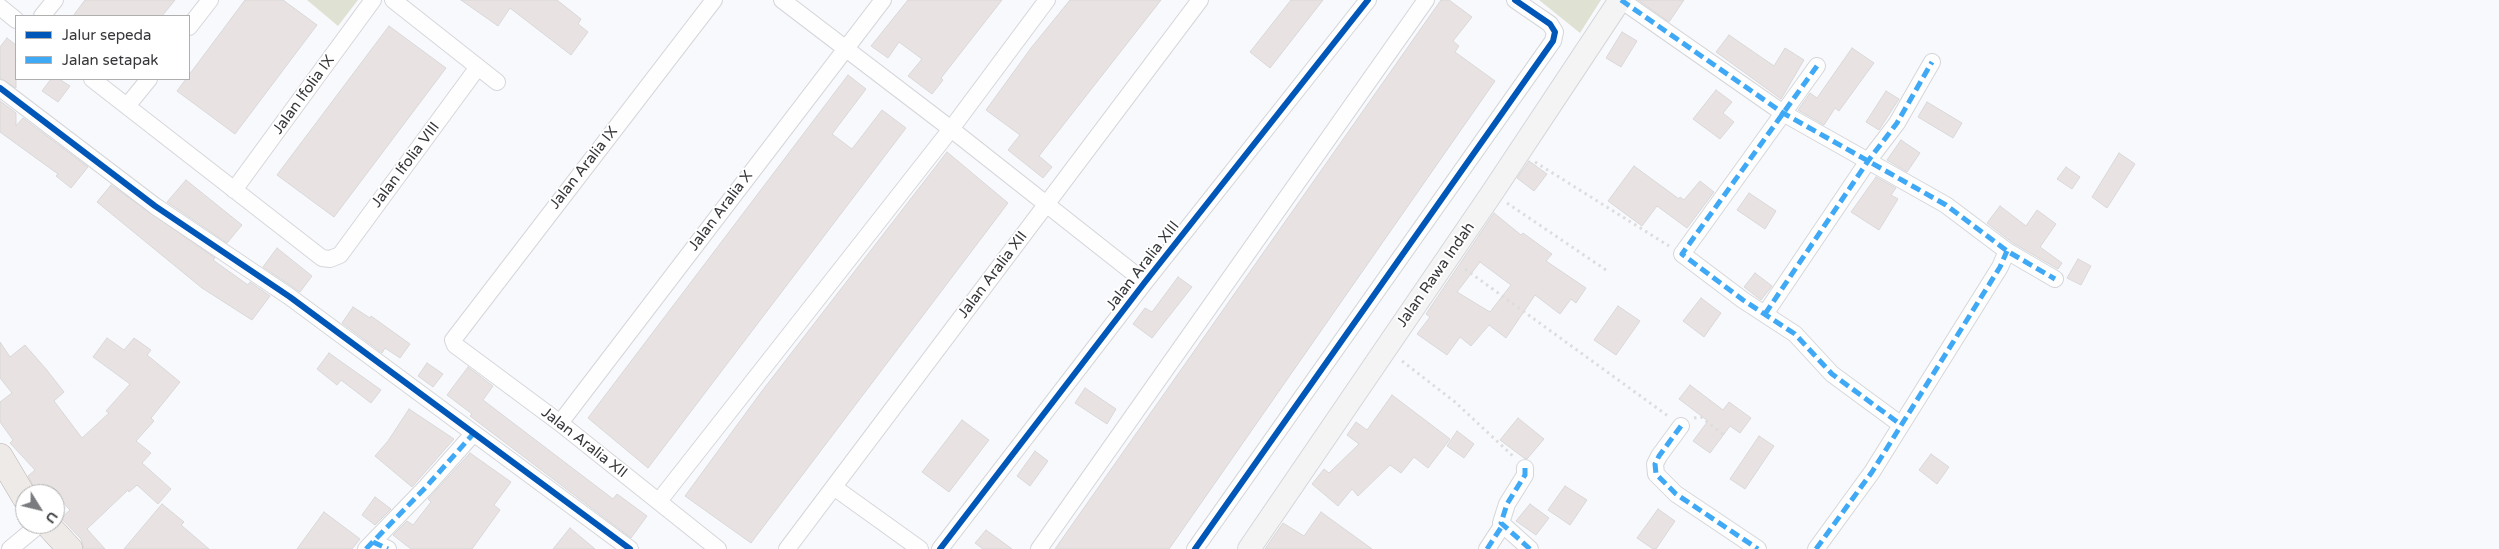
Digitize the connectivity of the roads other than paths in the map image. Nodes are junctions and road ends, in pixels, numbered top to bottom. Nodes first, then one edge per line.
1 (54, 0) edge
2 (210, 0) edge
3 (373, 0) edge
4 (393, 0) edge
5 (714, 0) edge
6 (782, 0) edge
7 (883, 0) edge
8 (1047, 0) edge
9 (1200, 0) edge
10 (1368, 0) edge
11 (1426, 0) edge
12 (1515, 0) edge
13 (1621, 0) edge
14 (0, 8) edge
15 (43, 15) edge
16 (15, 19) edge
17 (190, 26) edge
18 (844, 48) junction
19 (1932, 62) dead end
20 (1817, 66) dead end
21 (478, 68) junction
22 (93, 80) edge
23 (148, 80) edge
24 (497, 82) dead end
25 (0, 88) edge
26 (128, 106) junction
27 (1783, 112) junction
28 (951, 129) junction
29 (1868, 161) junction
30 (234, 190) junction
31 (1046, 205) junction
32 (2007, 251) junction
33 (2055, 279) dead end
34 (1145, 282) junction
35 (1764, 314) junction
36 (453, 337) joint
37 (560, 423) junction
38 (1900, 424) junction
39 (1681, 426) road end
40 (473, 434) junction
41 (0, 456) edge
42 (1526, 468) road end
43 (17, 484) edge
44 (834, 488) junction
45 (659, 501) junction
46 (1502, 526) junction
47 (28, 534) edge
48 (369, 545) edge
49 (10, 549) edge
50 (388, 549) edge
51 (630, 549) edge
52 (718, 549) edge
53 (787, 549) edge
54 (920, 549) edge
55 (940, 549) edge
56 (1039, 549) edge
57 (1195, 549) edge
58 (1248, 549) edge
59 (1487, 549) edge
60 (1530, 549) edge
61 (1758, 549) edge
62 (1816, 549) edge

1 - 15 street
2 - 17 street
3 - 30 street, Jalan Ifolia IX
4 - 21 street
5 - 36 street, Jalan Aralia IX
6 - 18 street
7 - 18 street, Jalan Aralia X
8 - 28 street
9 - 31 street, Jalan Aralia XII
10 - 34 street, Jalan Aralia XIII
11 - 56 street
12 - 57 street
13 - 27 street
13 - 58 street, Jalan Rawa Indah
14 - 16 street
18 - 28 street
18 - 37 street, Jalan Aralia X
19 - 29 street
20 - 27 street
21 - 24 street
21 - 30 street, Jalan Ifolia VIII
22 - 26 street
23 - 26 street
25 - 40 street
26 - 30 street
27 - 29 street
27 - 35 street
28 - 31 street
28 - 45 street
29 - 32 street
29 - 35 street
31 - 34 street
31 - 44 street, Jalan Aralia XII
32 - 33 street
32 - 38 street
34 - 55 street, Jalan Aralia XIII
35 - 38 street
36 - 37 street, Jalan Aralia XII
37 - 45 street, Jalan Aralia XII
38 - 62 street
39 - 61 street
40 - 48 street
40 - 51 street
41 - 43 main road
42 - 46 street
44 - 53 street, Jalan Aralia XII
44 - 54 street
45 - 52 street, Jalan Aralia XII
46 - 59 street
46 - 60 street
47 - 49 street
48 - 50 street

